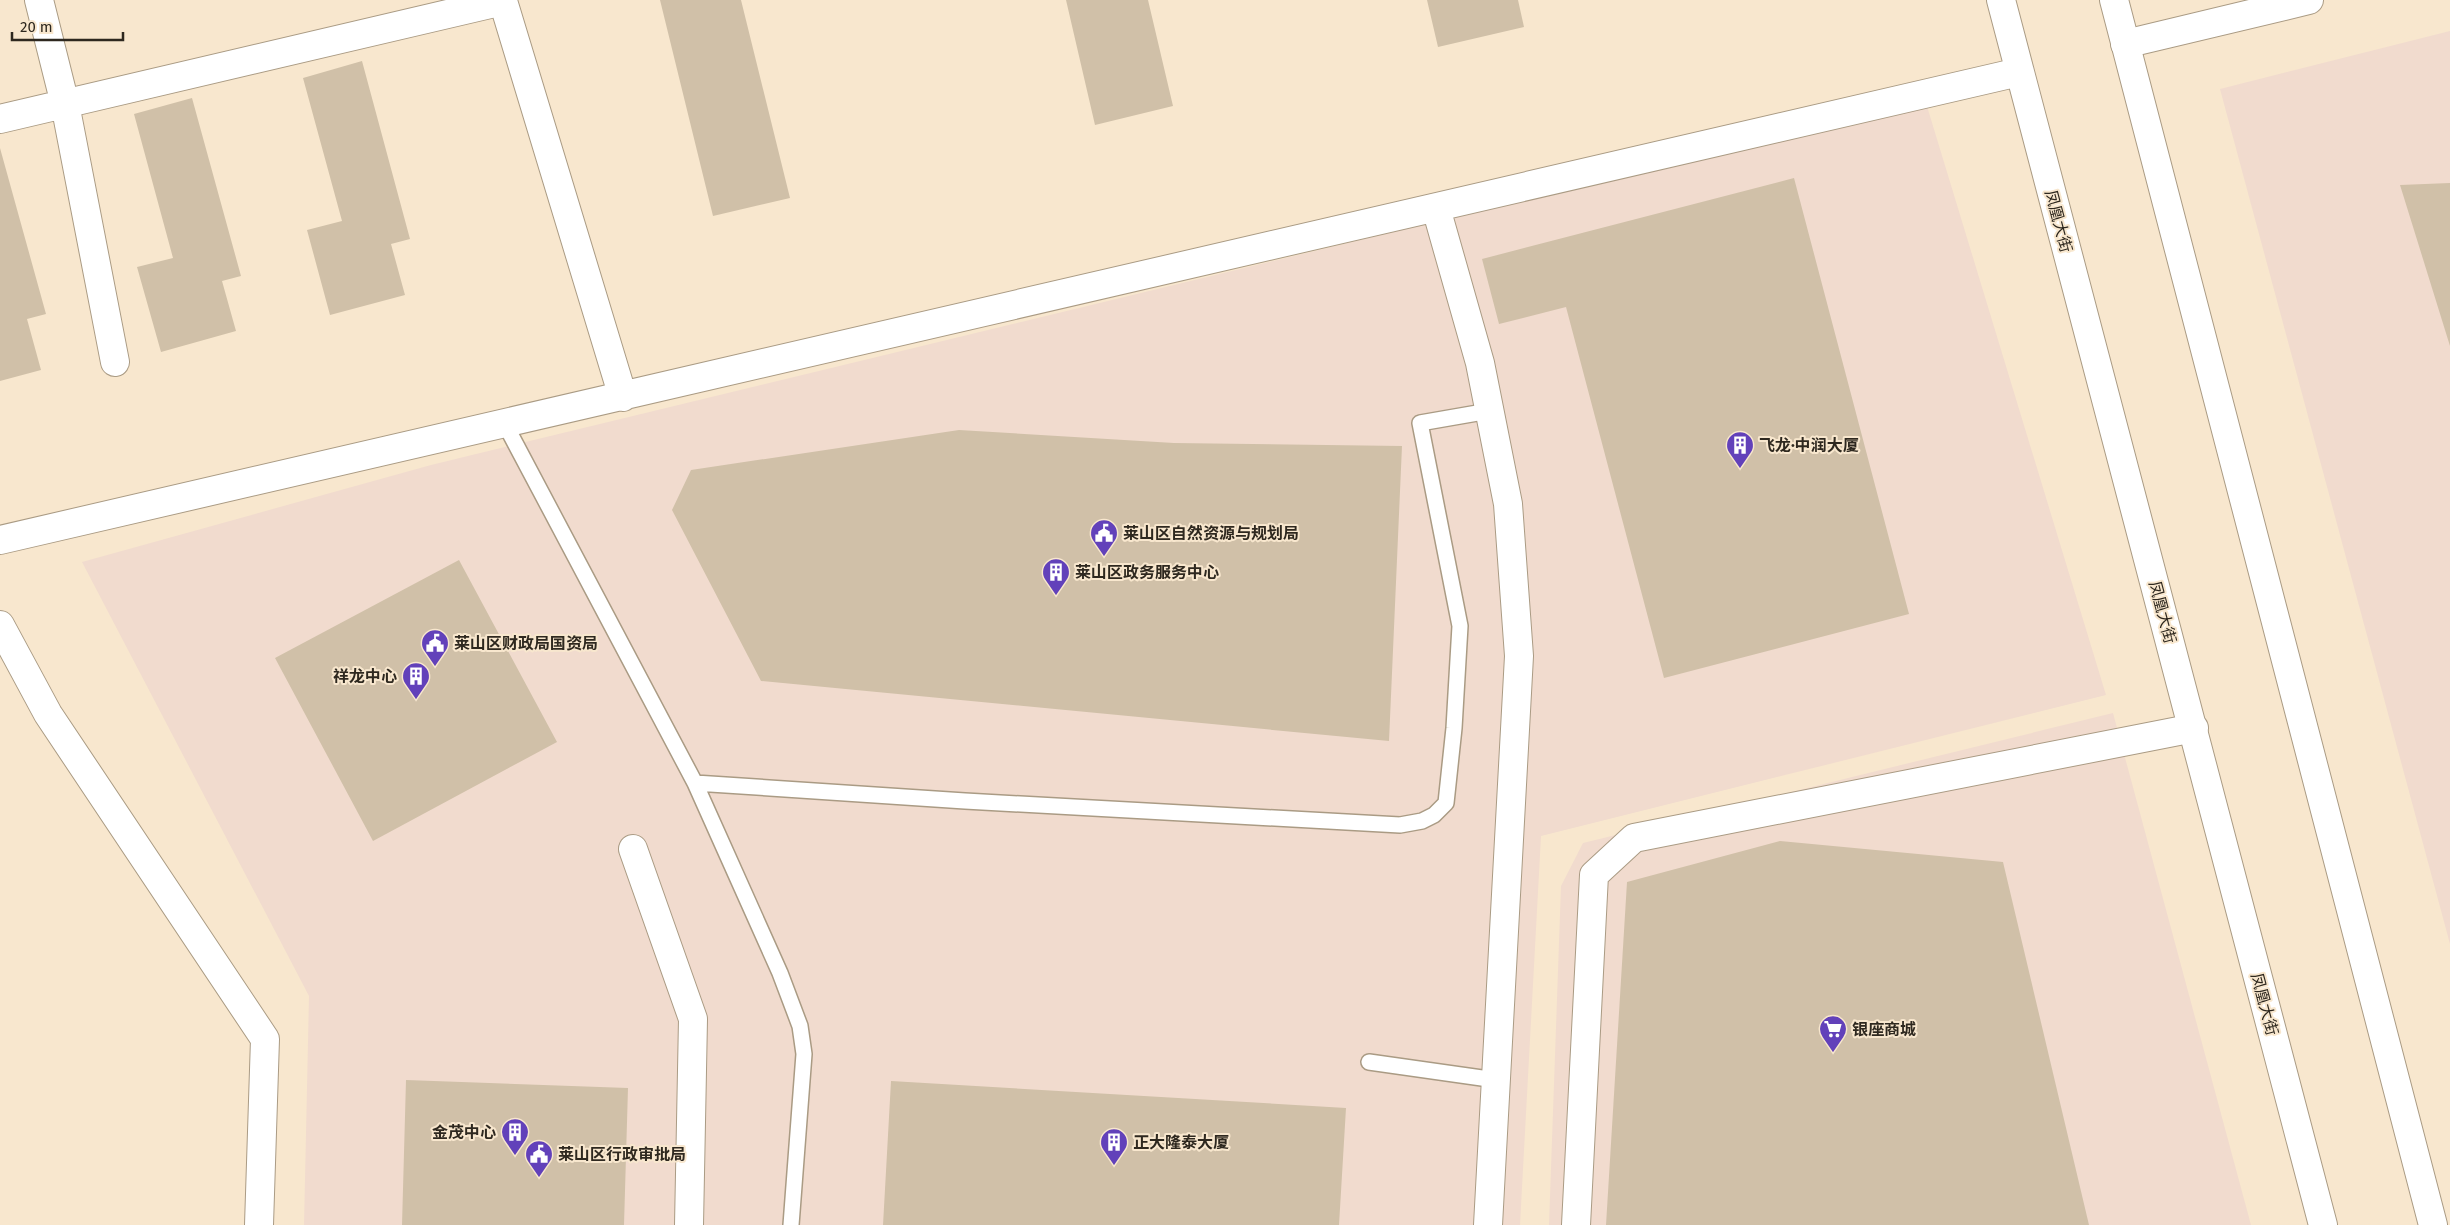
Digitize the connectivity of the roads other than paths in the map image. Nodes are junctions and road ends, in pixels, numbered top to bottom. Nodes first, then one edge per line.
1 (39, 0) edge
2 (2001, 0) edge
3 (2114, 0) edge
4 (2309, 0) edge
5 (2125, 44) junction
6 (2019, 72) junction
7 (65, 104) junction
8 (0, 119) edge
9 (1436, 208) junction
10 (115, 362) dead end
11 (623, 397) junction
12 (1489, 411) junction
13 (505, 424) junction
14 (0, 540) edge
15 (0, 625) edge
16 (2194, 728) junction
17 (695, 783) junction
18 (633, 848) dead end
19 (1369, 1062) dead end
20 (1496, 1080) junction
21 (259, 1225) edge
22 (689, 1225) edge
23 (791, 1225) edge
24 (1488, 1225) edge
25 (1576, 1225) edge
26 (2322, 1225) edge
27 (2433, 1225) edge

1 - 7 street
2 - 6 street, 凤凰大街
3 - 5 street
4 - 5 street
5 - 27 street
6 - 9 street
6 - 16 street, 凤凰大街
7 - 8 street
7 - 10 street
7 - 11 street
9 - 11 street
9 - 12 street
11 - 13 street
12 - 17 lane
12 - 20 street
13 - 14 street
13 - 17 lane
15 - 21 street
16 - 25 street
16 - 26 street, 凤凰大街
17 - 23 lane
18 - 22 street
19 - 20 lane
20 - 24 street

